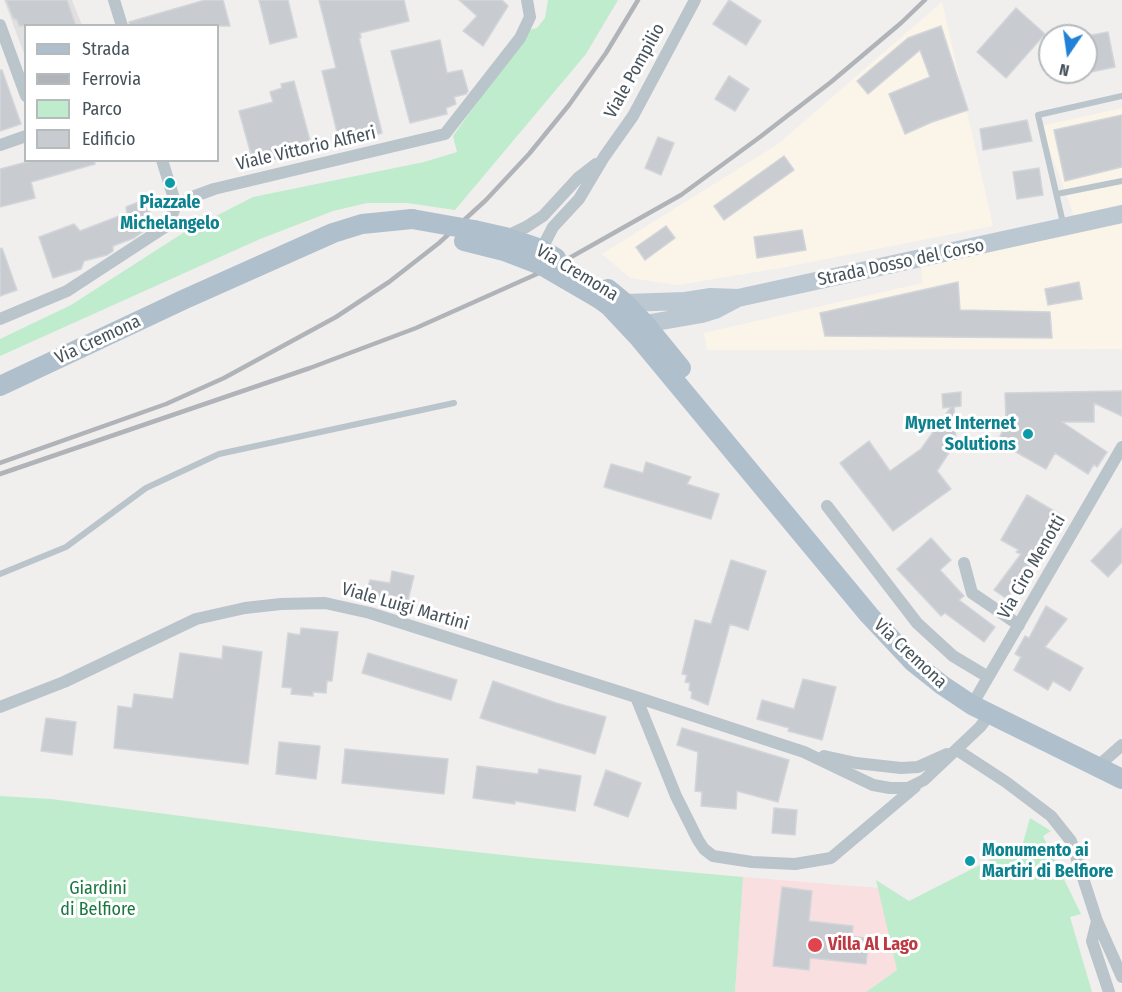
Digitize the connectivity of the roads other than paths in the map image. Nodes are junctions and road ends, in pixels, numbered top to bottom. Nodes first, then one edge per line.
1 (114, 0) edge
2 (526, 0) edge
3 (695, 0) edge
4 (121, 24) edge
5 (0, 25) edge
6 (24, 91) edge
7 (1122, 96) edge
8 (24, 137) edge
9 (0, 145) edge
10 (604, 157) junction
11 (163, 162) edge
12 (1122, 181) edge
13 (1057, 194) junction
14 (176, 205) junction
15 (1122, 214) edge
16 (1064, 227) junction
17 (469, 236) junction
18 (505, 237) junction
19 (544, 259) junction
20 (603, 293) junction
21 (738, 298) junction
22 (625, 303) junction
23 (0, 319) edge
24 (638, 330) junction
25 (674, 371) junction
26 (0, 386) edge
27 (454, 403) dead end
28 (1122, 447) edge
29 (827, 506) dead end
30 (964, 563) dead end
31 (0, 574) edge
32 (1019, 625) junction
33 (988, 676) junction
34 (636, 697) junction
35 (972, 705) junction
36 (0, 707) edge
37 (990, 714) junction
38 (1122, 745) edge
39 (957, 750) junction
40 (804, 752) junction
41 (1097, 767) junction
42 (1122, 779) edge
43 (924, 780) junction
44 (1097, 921) junction
45 (1122, 977) edge
46 (1109, 992) edge

1 - 4 street
2 - 14 street, Viale Vittorio Alfieri
3 - 10 street, Viale Pompilio
5 - 6 street
7 - 13 lane
8 - 9 street
10 - 18 street, Viale Pompilio
10 - 19 street, Viale Pompilio
11 - 14 street
12 - 13 lane
13 - 16 lane
14 - 23 street
15 - 16 main road, Strada Dosso del Corso
16 - 21 main road, Strada Dosso del Corso
17 - 18 main road, Via Cremona
17 - 19 main road, Via Cremona
17 - 26 main road, Via Cremona
18 - 19 main road, Via Cremona
19 - 20 main road, Via Cremona, bridge
20 - 22 main road, Via Cremona
20 - 24 main road, Via Cremona
21 - 22 main road, Strada Dosso del Corso
21 - 24 main road, Strada Dosso del Corso
22 - 24 main road, Via Cremona
24 - 25 main road, Via Cremona
24 - 25 main road, Via Cremona
25 - 35 main road, Via Cremona
27 - 31 lane
28 - 32 street, Via Ciro Menotti
29 - 33 street
30 - 32 street
32 - 33 street, Via Ciro Menotti
33 - 35 street, Via Ciro Menotti
34 - 36 street, Viale Luigi Martini
34 - 40 street, Viale Luigi Martini
34 - 43 street
35 - 37 main road, Via Cremona
37 - 39 street, Viale Luigi Martini
37 - 41 main road, Via Cremona
38 - 41 street
39 - 40 street, Viale Luigi Martini
39 - 43 street, Viale Luigi Martini
39 - 44 street
40 - 43 street, Viale Luigi Martini
41 - 42 main road, Via Cremona
44 - 45 street
44 - 46 street

